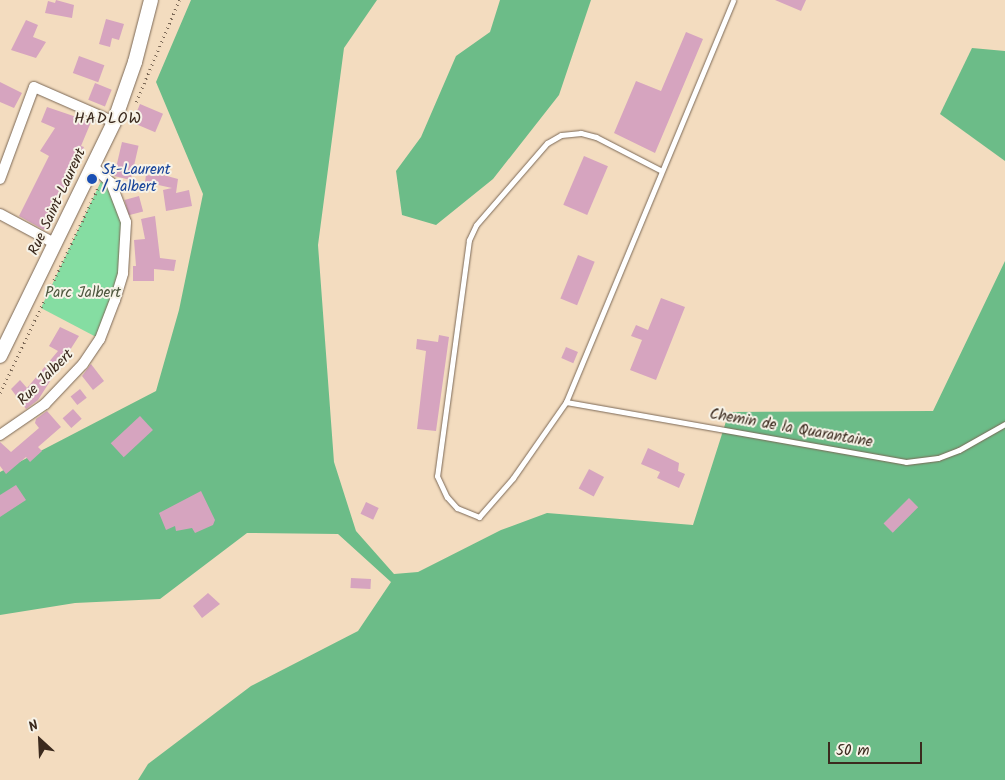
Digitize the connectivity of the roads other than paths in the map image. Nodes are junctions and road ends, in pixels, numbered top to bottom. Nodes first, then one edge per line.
1 (151, 0) edge
2 (733, 0) edge
3 (114, 122) junction
4 (93, 166) junction
5 (660, 170) junction
6 (0, 179) edge
7 (0, 214) edge
8 (56, 244) junction
9 (0, 356) edge
10 (566, 402) junction
11 (1005, 424) edge
12 (0, 435) edge

1 - 3 street, Rue Saint-Laurent
2 - 5 lane
3 - 4 street, Rue Saint-Laurent
3 - 6 street
4 - 8 street, Rue Saint-Laurent
4 - 12 street, Rue Jalbert
5 - 10 lane
5 - 10 lane
7 - 8 street
8 - 9 street, Rue Saint-Laurent
10 - 11 lane, Chemin de la Quarantaine

